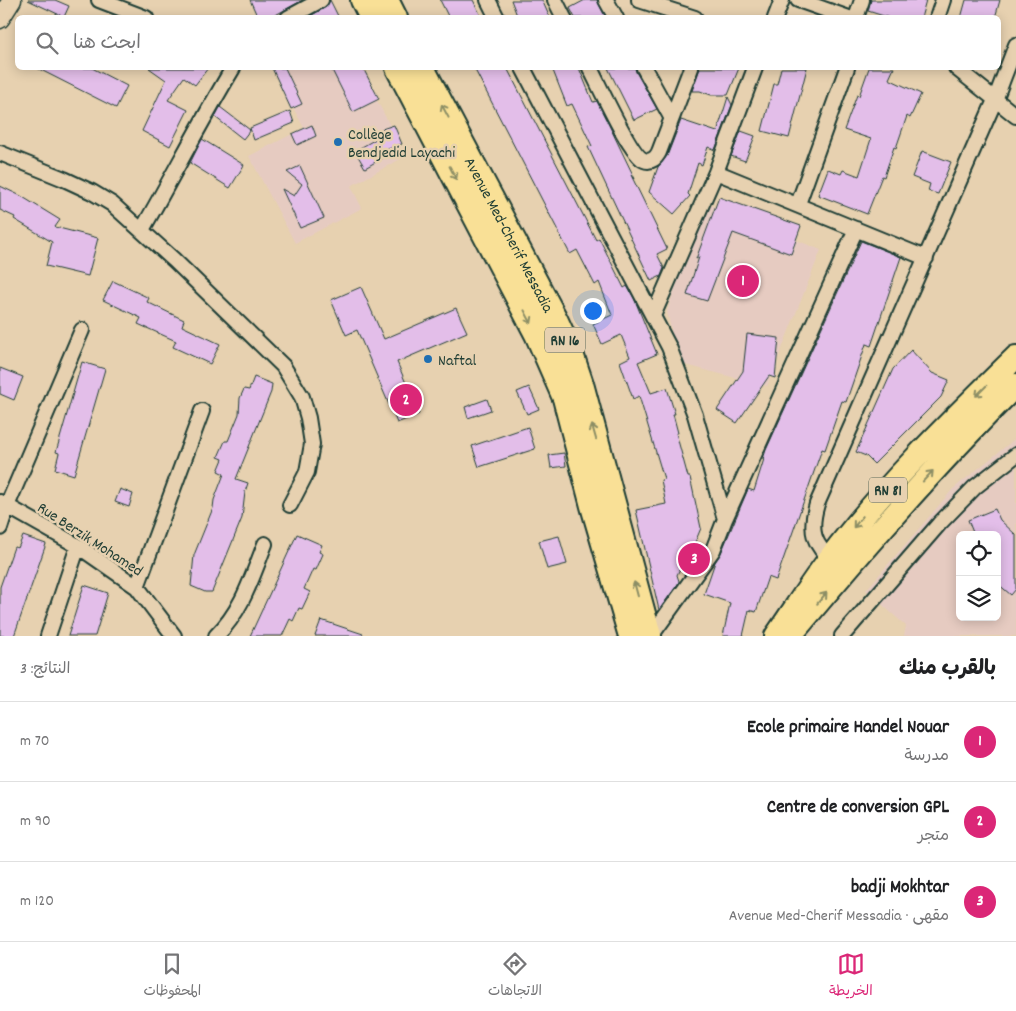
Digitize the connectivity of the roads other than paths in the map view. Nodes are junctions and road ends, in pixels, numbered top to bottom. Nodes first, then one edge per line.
1 (12, 0) edge
2 (99, 0) edge
3 (321, 0) edge
4 (363, 0) edge
5 (386, 0) edge
6 (488, 0) edge
7 (555, 0) edge
8 (606, 0) edge
9 (638, 0) edge
10 (782, 0) edge
11 (798, 0) edge
12 (862, 0) edge
13 (943, 0) edge
14 (138, 15) edge
15 (294, 15) edge
16 (370, 15) edge
17 (394, 15) edge
18 (496, 15) edge
19 (562, 15) edge
20 (614, 15) edge
21 (686, 15) edge
22 (776, 15) edge
23 (840, 15) edge
24 (857, 15) edge
25 (938, 15) edge
26 (0, 19) edge
27 (1016, 45) edge
28 (232, 70) edge
29 (399, 70) edge
30 (423, 70) edge
31 (524, 70) edge
32 (591, 70) edge
33 (645, 70) edge
34 (690, 70) edge
35 (755, 70) edge
36 (846, 70) edge
37 (958, 70) edge
38 (995, 100) junction
39 (1016, 116) edge
40 (671, 117) junction
41 (0, 153) edge
42 (716, 172) junction
43 (798, 204) junction
44 (856, 229) junction
45 (142, 230) junction
46 (926, 258) junction
47 (653, 316) junction
48 (82, 330) dead end
49 (1016, 357) edge
50 (1016, 385) edge
51 (202, 411) dead end
52 (1016, 455) edge
53 (4, 504) edge
54 (290, 504) dead end
55 (593, 506) junction
56 (724, 519) junction
57 (0, 528) edge
58 (265, 544) dead end
59 (78, 546) junction
60 (837, 565) junction
61 (137, 586) junction
62 (48, 636) edge
63 (174, 636) edge
64 (216, 636) edge
65 (617, 636) edge
66 (631, 636) edge
67 (650, 636) edge
68 (776, 636) edge
69 (791, 636) edge
70 (842, 636) edge

1 - 26 street
2 - 14 street
3 - 15 street
4 - 16 highway
5 - 17 highway
6 - 18 street
7 - 19 street
8 - 20 street
9 - 21 street
10 - 22 street
11 - 23 street
12 - 24 street
13 - 25 street
27 - 38 street
28 - 45 street
29 -> 55 highway, Avenue Med-Cherif Messadia / RN 16
67 -> 30 highway, Avenue Med-Cherif Messadia / RN 16
31 - 47 street
32 - 40 street
33 - 40 street
34 - 40 street
35 - 42 street
36 - 43 street
37 - 38 street
38 - 39 street
38 - 46 street
41 - 45 street
42 - 43 street
42 - 47 street
43 - 44 street
44 - 46 street
44 - 56 street
45 - 54 street
46 - 60 street
47 - 56 street
48 - 53 street
49 -> 60 main road, RN 81
60 -> 50 main road, RN 81
51 - 61 street
52 - 70 street
53 - 57 street
53 - 59 street, Rue Berzik Mohamed
55 - 65 highway
55 - 66 highway, RN 16
56 - 67 street
58 - 64 street
59 - 61 street, Rue Berzik Mohamed
59 - 62 street
60 - 68 main road, RN 81
69 -> 60 main road, RN 81
61 - 63 street, Rue Berzik Mohamed

